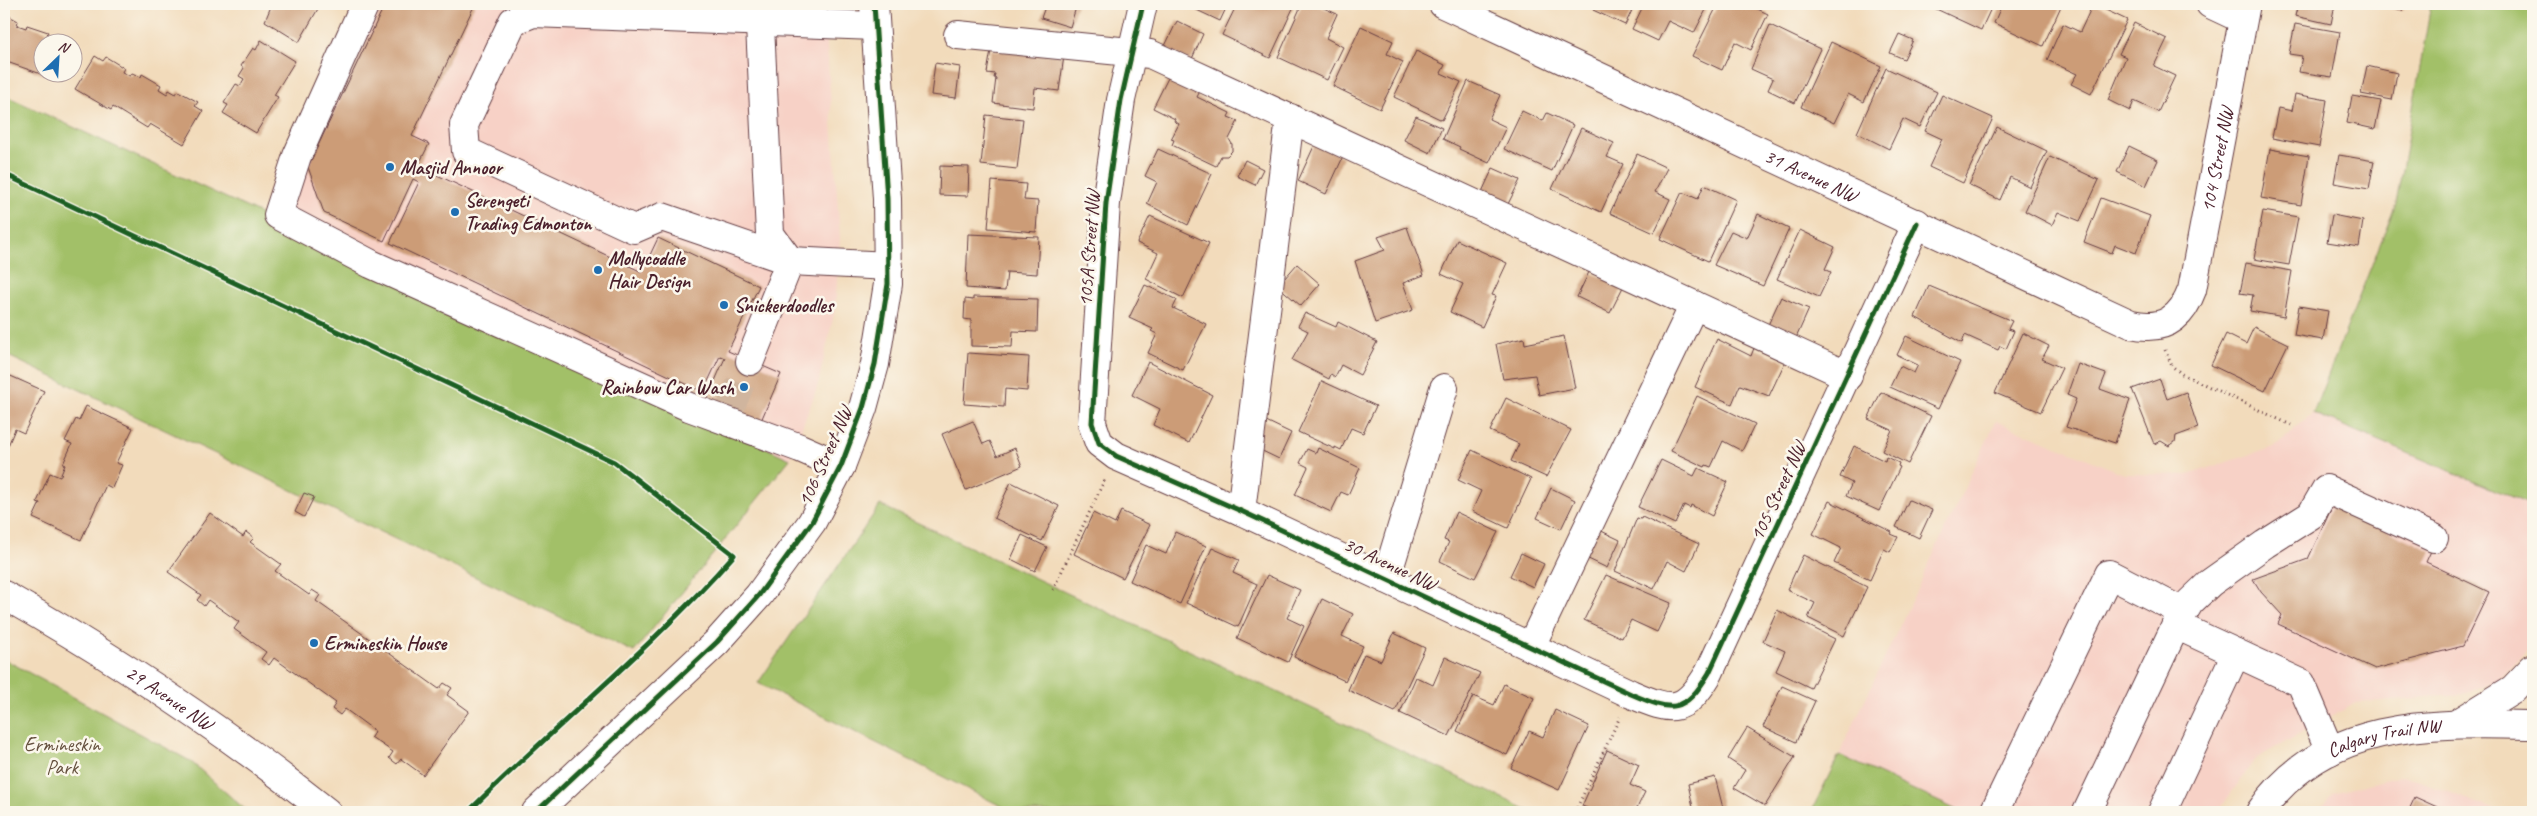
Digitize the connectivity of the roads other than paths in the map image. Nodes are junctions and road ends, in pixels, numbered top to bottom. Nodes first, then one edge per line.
1 (365, 4) edge
2 (1143, 4) edge
3 (1443, 4) edge
4 (2210, 4) edge
5 (2244, 11) edge
6 (760, 13) edge
7 (875, 15) edge
8 (958, 35) dead end
9 (1131, 52) junction
10 (1290, 118) junction
11 (1918, 223) junction
12 (790, 261) junction
13 (888, 266) junction
14 (1694, 305) junction
15 (2156, 326) joint
16 (750, 361) tunnel mouth
17 (1848, 376) junction
18 (1444, 388) dead end
19 (1095, 437) joint
20 (841, 466) junction
21 (1241, 511) junction
22 (2434, 538) dead end
23 (1386, 579) junction
24 (4, 595) edge
25 (2180, 619) junction
26 (1531, 646) junction
27 (2236, 653) junction
28 (2533, 668) edge
29 (1678, 707) joint
30 (2458, 724) junction
31 (2533, 725) edge
32 (2330, 751) junction
33 (327, 812) edge
34 (536, 812) edge
35 (1994, 812) edge
36 (2087, 812) edge
37 (2162, 812) edge
38 (2260, 812) edge

1 - 20 main road
2 - 9 main road, 105A Street NW
3 - 11 main road, 31 Avenue NW
4 - 5 main road
5 - 15 main road, 104 Street NW
6 - 7 main road
6 - 12 main road
6 - 12 main road
7 - 13 main road, 106 Street NW
8 - 9 main road
9 - 10 main road
9 - 19 main road, 105A Street NW
10 - 14 main road
10 - 21 main road
11 - 15 main road, 31 Avenue NW
11 - 17 main road, 105 Street NW
12 - 13 main road
12 - 16 main road
13 - 20 main road, 106 Street NW
14 - 17 main road
14 - 26 main road
17 - 29 main road, 105 Street NW
18 - 23 main road, 30 Avenue NW
19 - 21 main road, 30 Avenue NW
20 - 34 main road, 106 Street NW
21 - 23 main road, 30 Avenue NW
22 - 25 main road
23 - 26 main road, 30 Avenue NW
24 - 33 main road, 29 Avenue NW
25 - 27 main road
25 - 35 main road
25 - 36 main road
26 - 29 main road, 30 Avenue NW
27 - 32 main road
27 - 37 main road
28 - 30 main road
30 - 31 main road, Calgary Trail NW
30 - 32 main road, Calgary Trail NW
32 - 38 main road, Calgary Trail NW

